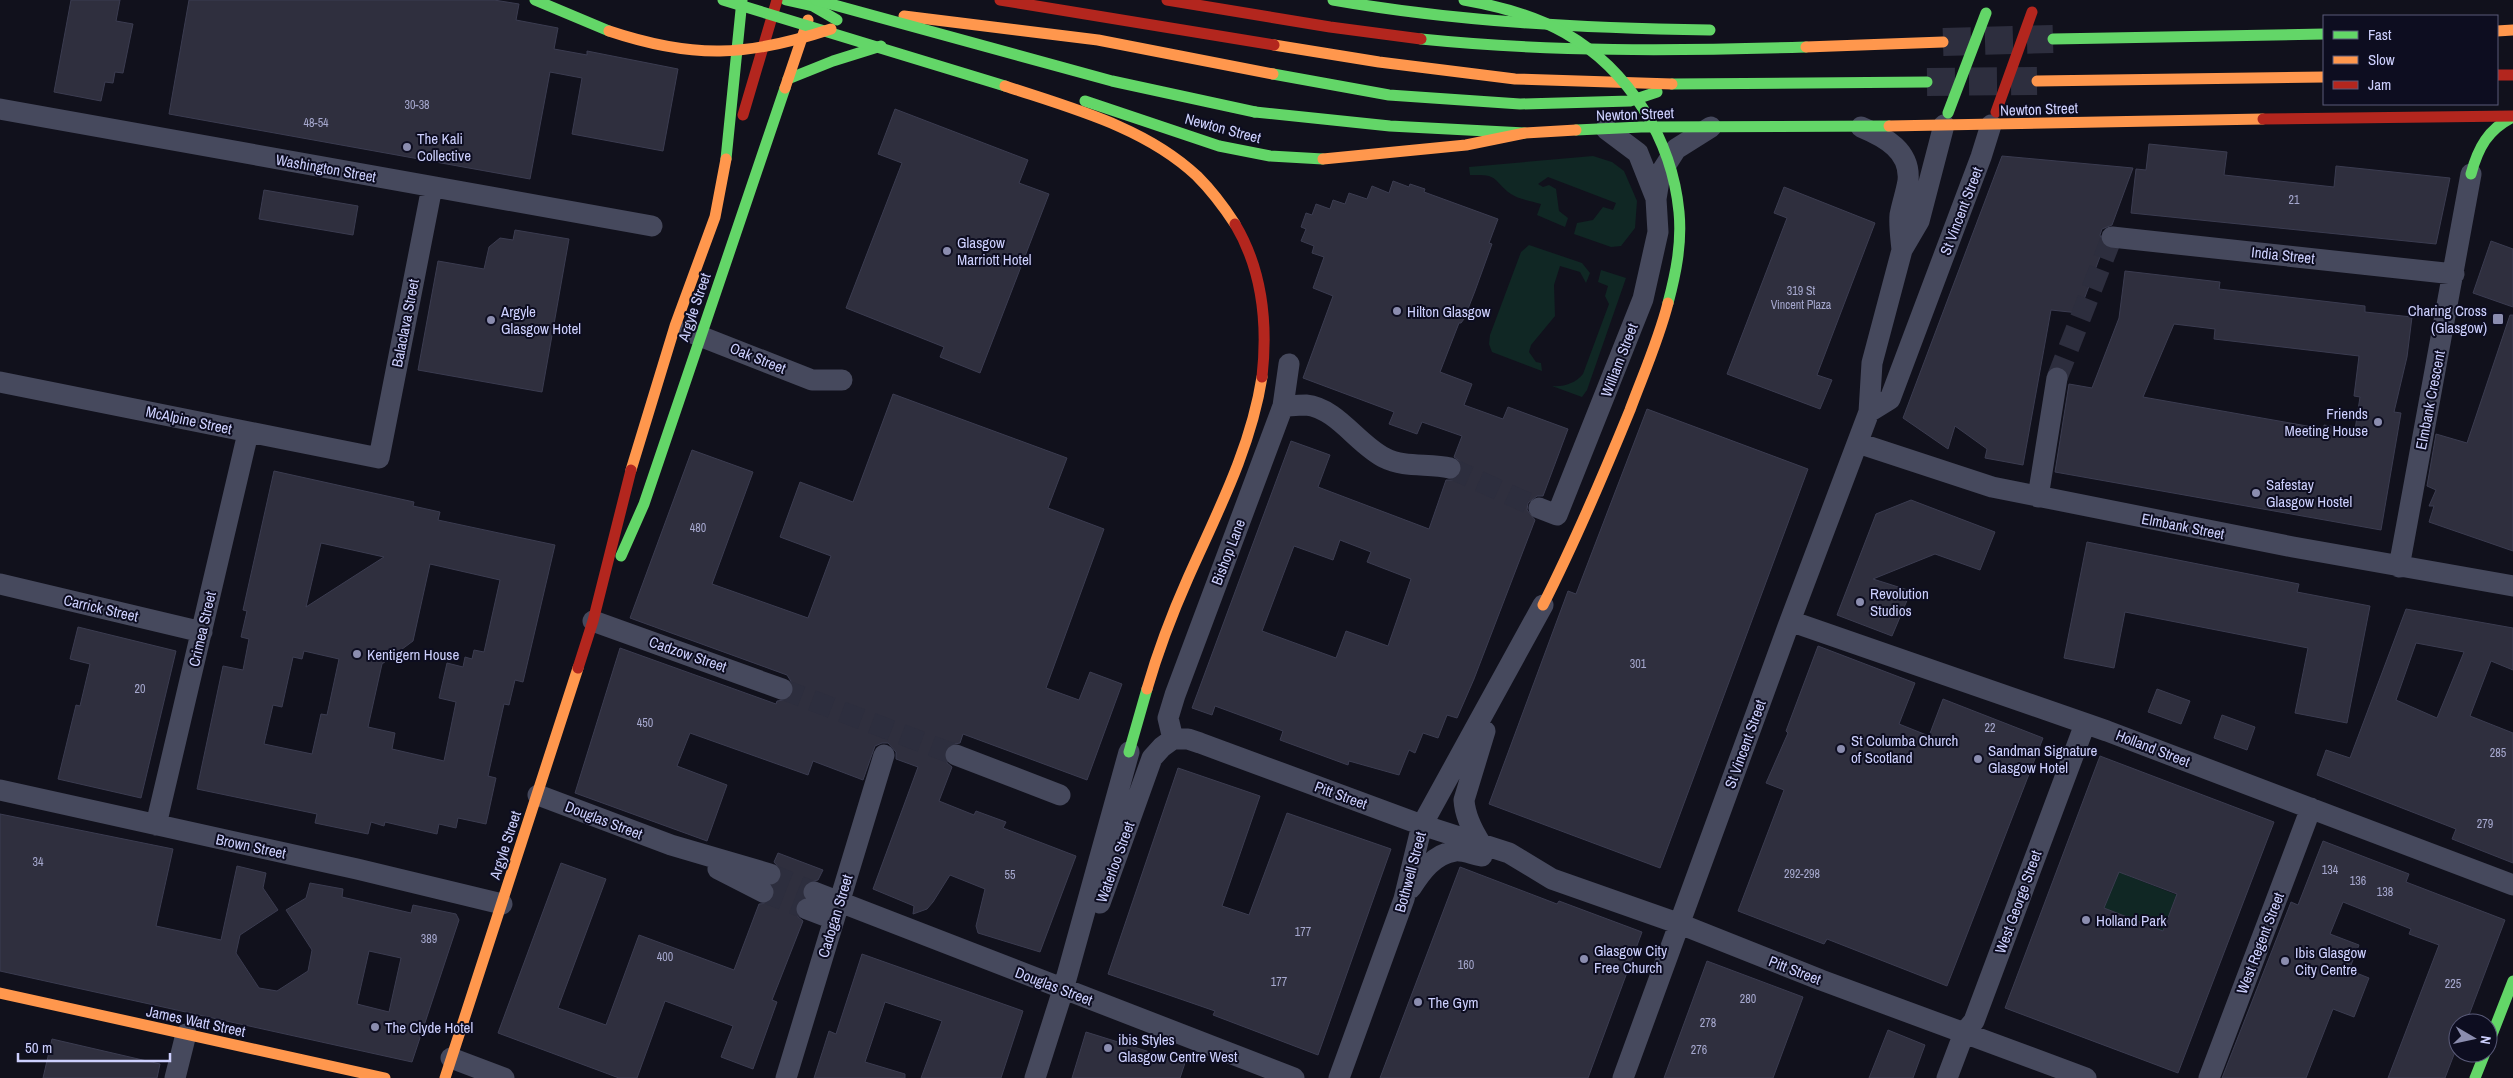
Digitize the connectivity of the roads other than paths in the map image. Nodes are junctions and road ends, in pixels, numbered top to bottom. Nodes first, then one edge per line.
1 (535, 0) edge
2 (723, 0) edge
3 (742, 0) edge
4 (777, 0) edge
5 (786, 0) edge
6 (1000, 0) edge
7 (1167, 0) edge
8 (1333, 0) edge
9 (1464, 0) edge
10 (1987, 0) edge
11 (2035, 0) edge
12 (814, 2) edge
13 (875, 5) dead end
14 (1727, 30) dead end
15 (2498, 30) edge
16 (2513, 30) edge
17 (1862, 33) dead end
18 (2323, 34) edge
19 (2052, 39) tunnel mouth
20 (1943, 42) tunnel mouth
21 (1910, 43) junction
22 (881, 46) junction
23 (2498, 75) edge
24 (2513, 75) edge
25 (2323, 77) edge
26 (788, 79) junction
27 (2037, 81) tunnel mouth
28 (1927, 82) tunnel mouth
29 (1677, 84) junction
30 (0, 109) edge
31 (2435, 117) junction
32 (2513, 117) edge
33 (1994, 118) junction
34 (1946, 119) junction
35 (1711, 127) junction
36 (1860, 127) junction
37 (2454, 128) dead end
38 (1606, 129) junction
39 (1525, 133) junction
40 (2466, 149) dead end
41 (2472, 174) junction
42 (724, 179) junction
43 (432, 188) junction
44 (1656, 199) junction
45 (652, 226) dead end
46 (2112, 237) dead end
47 (1902, 250) junction
48 (2454, 274) junction
49 (675, 326) junction
50 (701, 336) junction
51 (1289, 364) dead end
52 (2057, 378) tunnel mouth
53 (842, 380) dead end
54 (0, 382) edge
55 (1283, 406) junction
56 (1869, 412) junction
57 (248, 433) junction
58 (1858, 443) junction
59 (379, 458) joint
60 (1450, 468) tunnel mouth
61 (2038, 497) junction
62 (1548, 511) dead end
63 (2399, 567) junction
64 (0, 584) edge
65 (2513, 586) edge
66 (1543, 605) joint
67 (593, 621) junction
68 (1790, 621) junction
69 (202, 632) junction
70 (1504, 676) junction
71 (782, 689) tunnel mouth
72 (2085, 724) junction
73 (1173, 739) junction
74 (1130, 752) joint
75 (884, 755) dead end
76 (956, 755) tunnel mouth
77 (0, 790) edge
78 (538, 795) junction
79 (1060, 795) dead end
80 (2312, 808) junction
81 (1422, 825) junction
82 (156, 826) junction
83 (1480, 844) junction
84 (1508, 853) junction
85 (766, 883) tunnel mouth
86 (2513, 885) edge
87 (1404, 899) junction
88 (811, 901) tunnel mouth
89 (502, 904) junction
90 (836, 911) junction
91 (1680, 924) junction
92 (2513, 981) edge
93 (1063, 990) junction
94 (0, 993) edge
95 (2498, 1019) edge
96 (1964, 1033) junction
97 (186, 1034) junction
98 (2481, 1063) edge
99 (448, 1068) edge
100 (175, 1078) edge
101 (385, 1078) edge
102 (504, 1078) edge
103 (786, 1078) edge
104 (1035, 1078) edge
105 (1294, 1078) edge
106 (1339, 1078) edge
107 (1623, 1078) edge
108 (1947, 1078) edge
109 (2086, 1078) edge
110 (2209, 1078) edge
111 (2475, 1078) edge

1 - 13 main road, bridge
2 - 74 main road, bridge
3 - 42 main road, Argyle Street
4 - 42 main road
5 - 12 main road, Newton Street
6 - 29 main road
7 - 21 main road
8 - 14 main road
9 - 66 main road, bridge
10 - 34 main road, St Vincent Street, bridge
11 - 33 main road, St Vincent Street, bridge
12 - 22 main road, Newton Street
12 - 26 main road, Argyle Street
12 - 29 main road
12 - 39 main road, bridge
15 - 16 main road
17 - 21 main road
18 - 19 main road
20 - 21 main road
22 - 26 main road
22 - 39 main road, Newton Street
23 - 24 main road
25 - 27 main road
26 - 50 main road, Argyle Street
28 - 29 main road
30 - 43 street, Washington Street
31 - 32 main road, Newton Street
31 - 33 main road, Newton Street
31 - 37 main road
32 - 41 main road
33 - 34 main road, Newton Street
33 - 56 street, St Vincent Street
34 - 36 main road, Newton Street
34 - 47 street, St Vincent Street
35 - 36 main road, Newton Street
35 - 38 main road, Newton Street
35 - 44 street, William Street
36 - 47 street, St Vincent Street
38 - 39 main road, Newton Street
38 - 44 street, William Street
40 - 41 main road
41 - 48 street, Elmbank Crescent
42 - 49 main road, Argyle Street
43 - 45 street, Washington Street
43 - 59 street, Balaclava Street
44 - 62 street, William Street
46 - 48 street, India Street
47 - 56 street, St Vincent Street
48 - 63 street, Elmbank Crescent
49 - 50 street, Oak Street
49 - 67 main road, Argyle Street
50 - 53 street, Oak Street
50 - 67 main road, Argyle Street
51 - 55 street, Bishop Lane
52 - 61 street
54 - 57 street, McAlpine Street
55 - 60 street
55 - 73 street, Bishop Lane
56 - 58 street, St Vincent Street
57 - 59 street, McAlpine Street
57 - 69 street, Crimea Street
58 - 61 street, Elmbank Street
58 - 68 street, St Vincent Street
61 - 63 street, Elmbank Street
63 - 65 street, Elmbank Street
64 - 69 street, Carrick Street
66 - 70 street, Bothwell Street
67 - 71 street, Cadzow Street
67 - 78 main road, Argyle Street
68 - 72 street, Holland Street
68 - 91 street, St Vincent Street
69 - 82 street, Crimea Street
70 - 81 street, Bothwell Street
70 - 83 street, Bothwell Street
72 - 80 street, Holland Street
72 - 96 street, West George Street
73 - 81 street, Pitt Street
73 - 93 street, Waterloo Street
74 - 93 street, Waterloo Street
75 - 90 street, Cadogan Street
76 - 79 street
77 - 82 street, Brown Street
78 - 85 street, Douglas Street
78 - 89 main road, Argyle Street
80 - 86 street, Holland Street
80 - 110 street, West Regent Street
81 - 83 street, Pitt Street
81 - 87 street, Bothwell Street
82 - 89 street, Brown Street
83 - 84 street, Pitt Street
84 - 87 street
84 - 91 street, Pitt Street
87 - 106 street, Bothwell Street
88 - 90 street, Douglas Street
89 - 99 main road, Argyle Street
90 - 93 street, Douglas Street
90 - 103 street, Cadogan Street
91 - 96 street, Pitt Street
91 - 107 street, St Vincent Street
92 - 95 main road
93 - 104 street, Waterloo Street
93 - 105 street, Douglas Street
94 - 97 main road, James Watt Street
96 - 108 street, West George Street
96 - 109 street, Pitt Street
97 - 100 street
97 - 101 main road, James Watt Street
98 - 111 main road
99 - 102 street

